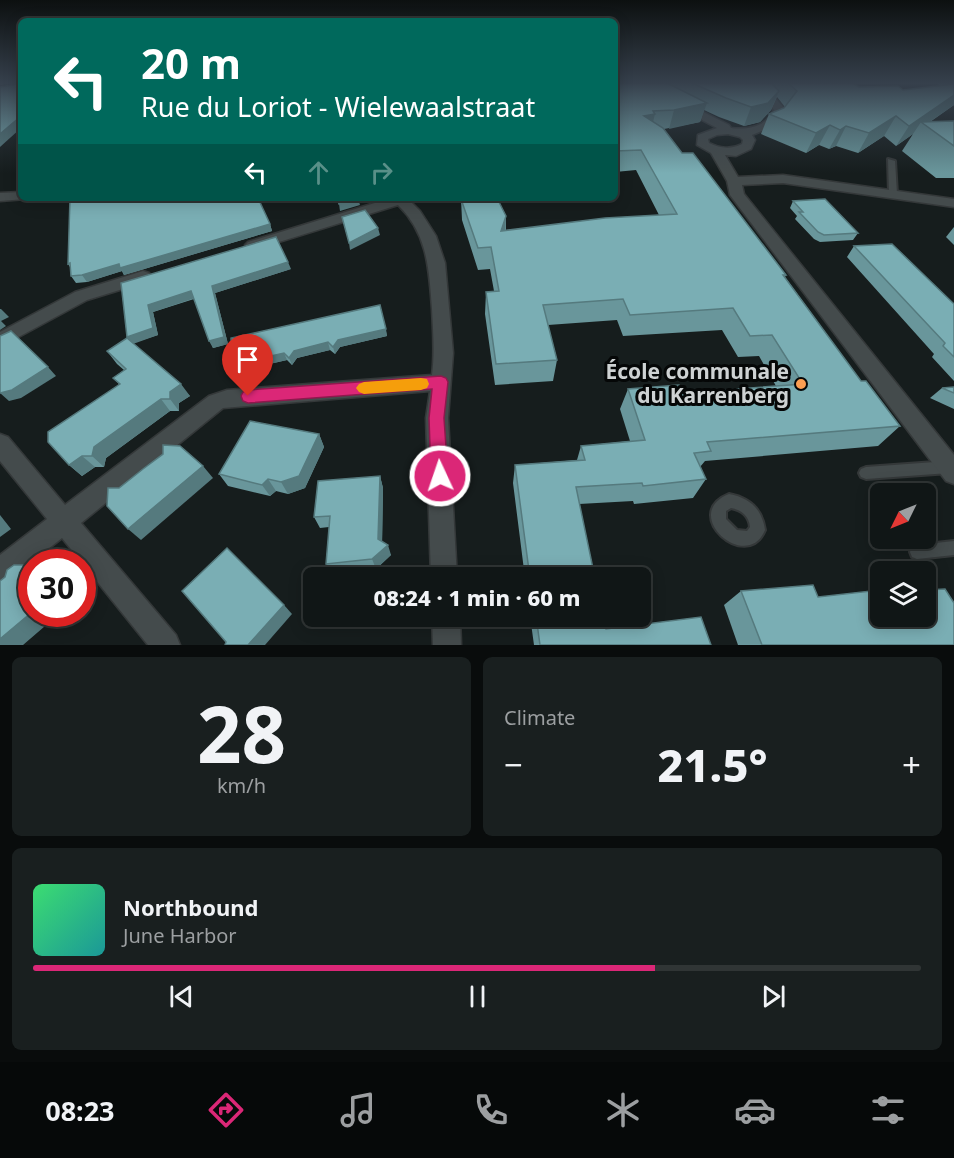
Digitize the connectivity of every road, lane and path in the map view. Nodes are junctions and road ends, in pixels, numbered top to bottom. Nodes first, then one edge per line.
1 (698, 113) edge
2 (779, 113) edge
3 (726, 131) junction
4 (744, 134) junction
5 (716, 151) junction
6 (891, 161) dead end
7 (734, 182) junction
8 (893, 194) junction
9 (0, 196) edge
10 (18, 196) edge
11 (393, 201) edge
12 (401, 201) edge
13 (954, 203) edge
14 (239, 249) edge
15 (160, 272) edge
16 (0, 340) edge
17 (441, 382) junction
18 (0, 444) edge
19 (952, 470) edge
20 (866, 473) dead end
21 (65, 520) junction
22 (954, 548) edge
23 (917, 552) dead end
24 (443, 567) edge
25 (0, 571) edge
26 (446, 627) edge
27 (166, 645) edge
28 (447, 645) edge

1 - 3 street
2 - 4 street
3 - 4 street
3 - 5 street
4 - 5 street
5 - 7 street
6 - 8 lane
7 - 8 street
7 - 19 street
8 - 13 street
9 - 10 street
11 - 14 street
12 - 17 street
15 - 16 street
17 - 21 street
17 - 24 street
18 - 21 street
19 - 20 lane
21 - 25 street
21 - 27 street
22 - 23 lane
26 - 28 street

